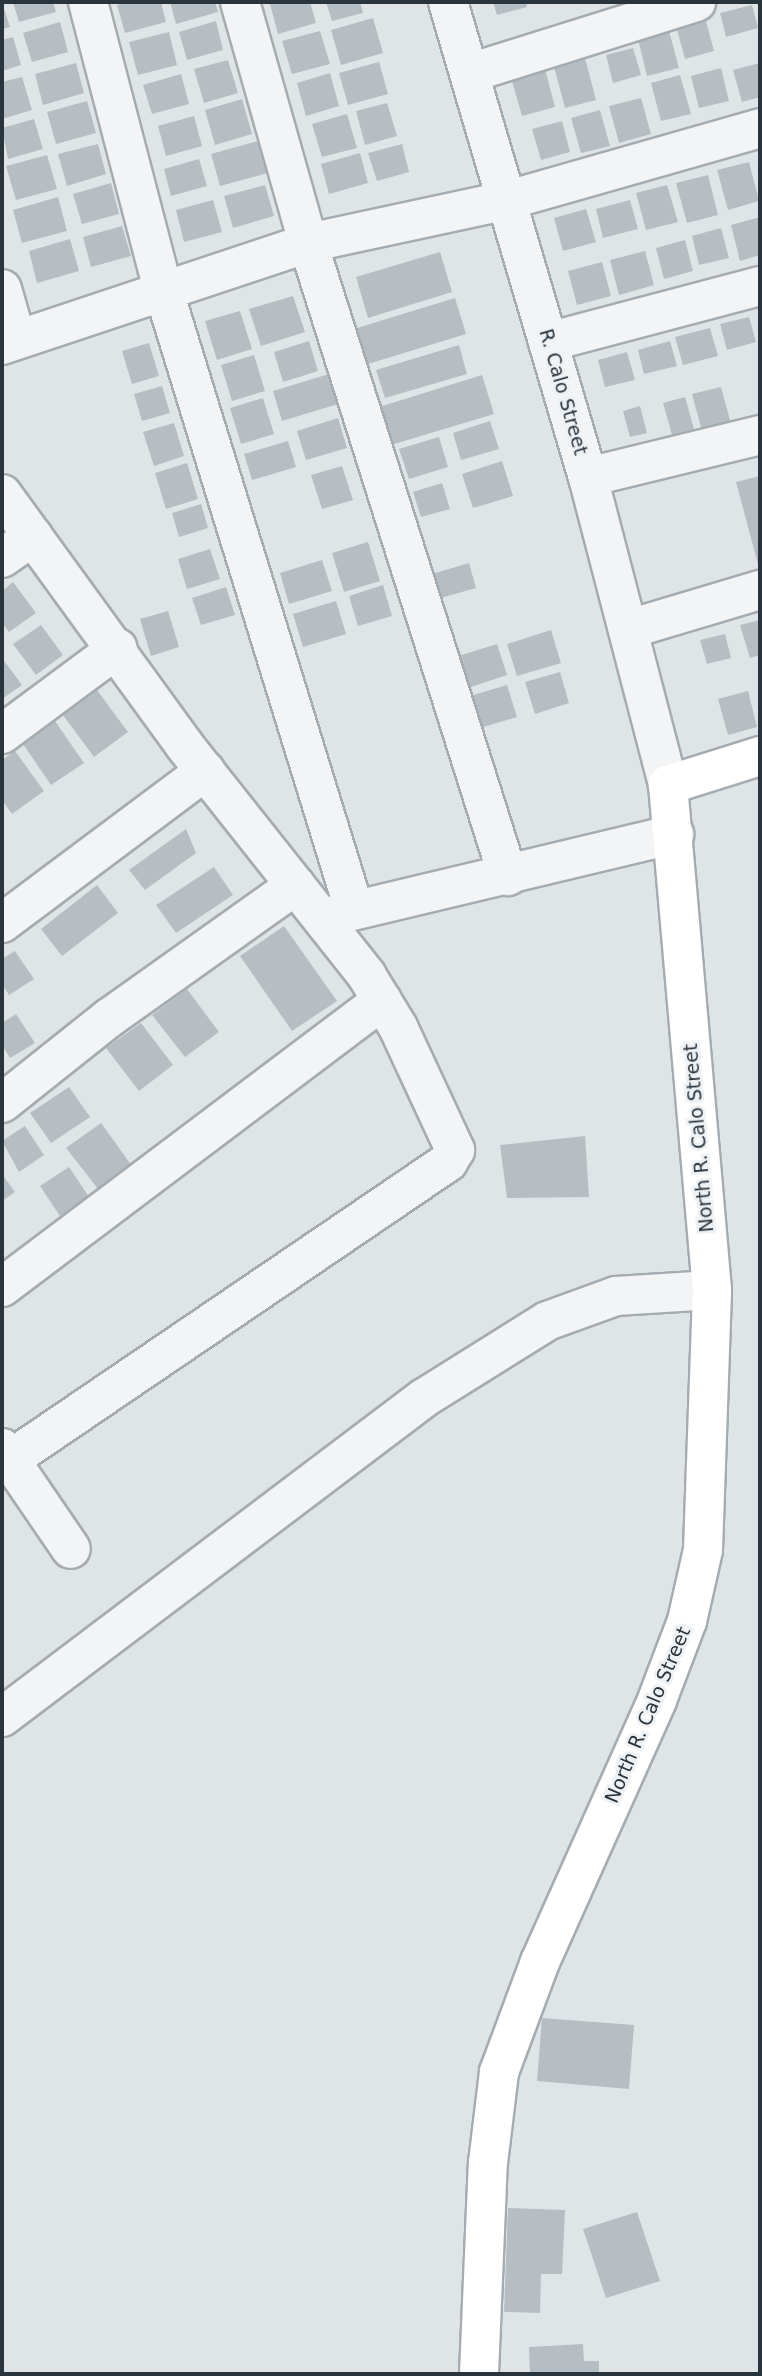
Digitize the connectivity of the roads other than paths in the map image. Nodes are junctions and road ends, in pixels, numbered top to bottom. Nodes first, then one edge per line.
1 (88, 2) edge
2 (240, 2) edge
3 (448, 2) edge
4 (696, 2) edge
5 (470, 73) junction
6 (760, 128) edge
7 (509, 200) junction
8 (307, 243) junction
9 (760, 286) edge
10 (2, 289) edge
11 (163, 289) junction
12 (9, 342) edge
13 (548, 342) junction
14 (760, 435) edge
15 (588, 477) junction
16 (2, 494) edge
17 (33, 536) junction
18 (2, 558) edge
19 (760, 590) edge
20 (629, 629) junction
21 (118, 648) junction
22 (2, 734) edge
23 (760, 756) edge
24 (205, 771) junction
25 (668, 785) junction
26 (674, 835) junction
27 (509, 876) junction
28 (296, 885) junction
29 (338, 914) junction
30 (2, 923) edge
31 (382, 1001) junction
32 (2, 1103) edge
33 (2, 1287) edge
34 (712, 1290) junction
35 (4, 1458) edge
36 (71, 1549) dead end
37 (2, 1717) edge
38 (479, 2374) edge

1 - 11 street
2 - 8 street
3 - 5 street, R. Calo Street
4 - 5 street
5 - 7 street, R. Calo Street
6 - 7 street
7 - 8 street
7 - 13 street, R. Calo Street
8 - 11 street
8 - 27 street
9 - 13 street
10 - 12 street
11 - 12 street
11 - 29 street
13 - 15 street, R. Calo Street
14 - 15 street
15 - 20 street, R. Calo Street
16 - 17 street
17 - 18 street
17 - 21 street
19 - 20 street
20 - 25 street, R. Calo Street
21 - 22 street
21 - 24 street
23 - 25 main road
24 - 28 street
24 - 30 street
25 - 26 main road, North R. Calo Street
26 - 27 street
26 - 34 main road, North R. Calo Street
27 - 29 street
28 - 29 street
28 - 32 street
29 - 31 street
31 - 33 street
31 - 35 street
34 - 37 street
34 - 38 main road, North R. Calo Street
35 - 36 street

